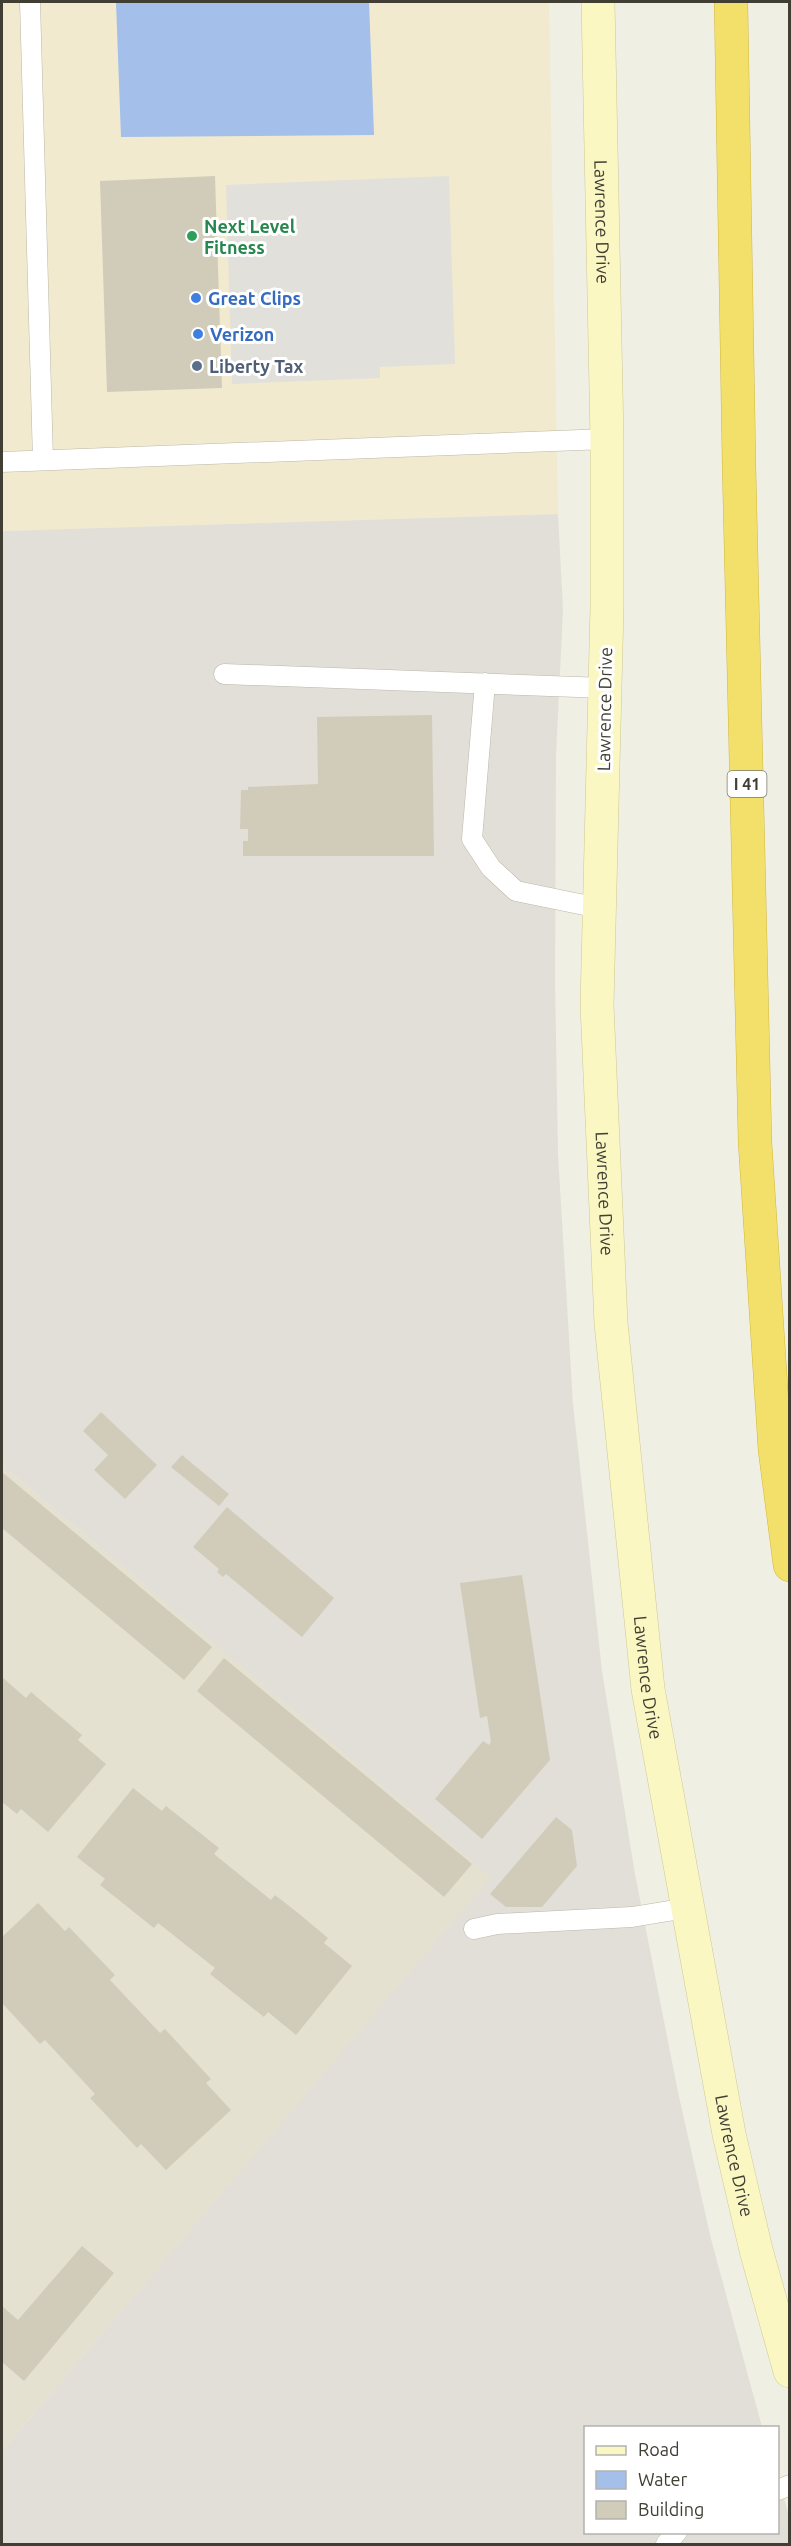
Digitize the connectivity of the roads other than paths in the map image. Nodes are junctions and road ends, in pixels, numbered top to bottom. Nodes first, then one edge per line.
1 (30, 2) edge
2 (598, 2) edge
3 (731, 2) edge
4 (608, 439) junction
5 (43, 460) junction
6 (2, 462) edge
7 (224, 674) dead end
8 (485, 683) junction
9 (605, 688) junction
10 (599, 908) junction
11 (789, 1565) edge
12 (687, 1908) junction
13 (474, 1929) dead end
14 (789, 2371) edge

1 - 5 lane
2 - 4 main road, Lawrence Drive
3 - 11 highway, I 41
4 - 5 lane
4 - 9 main road, Lawrence Drive
5 - 6 lane
7 - 8 lane
8 - 9 lane
8 - 10 lane
9 - 10 main road, Lawrence Drive
10 - 12 main road, Lawrence Drive
12 - 13 lane
12 - 14 main road, Lawrence Drive

